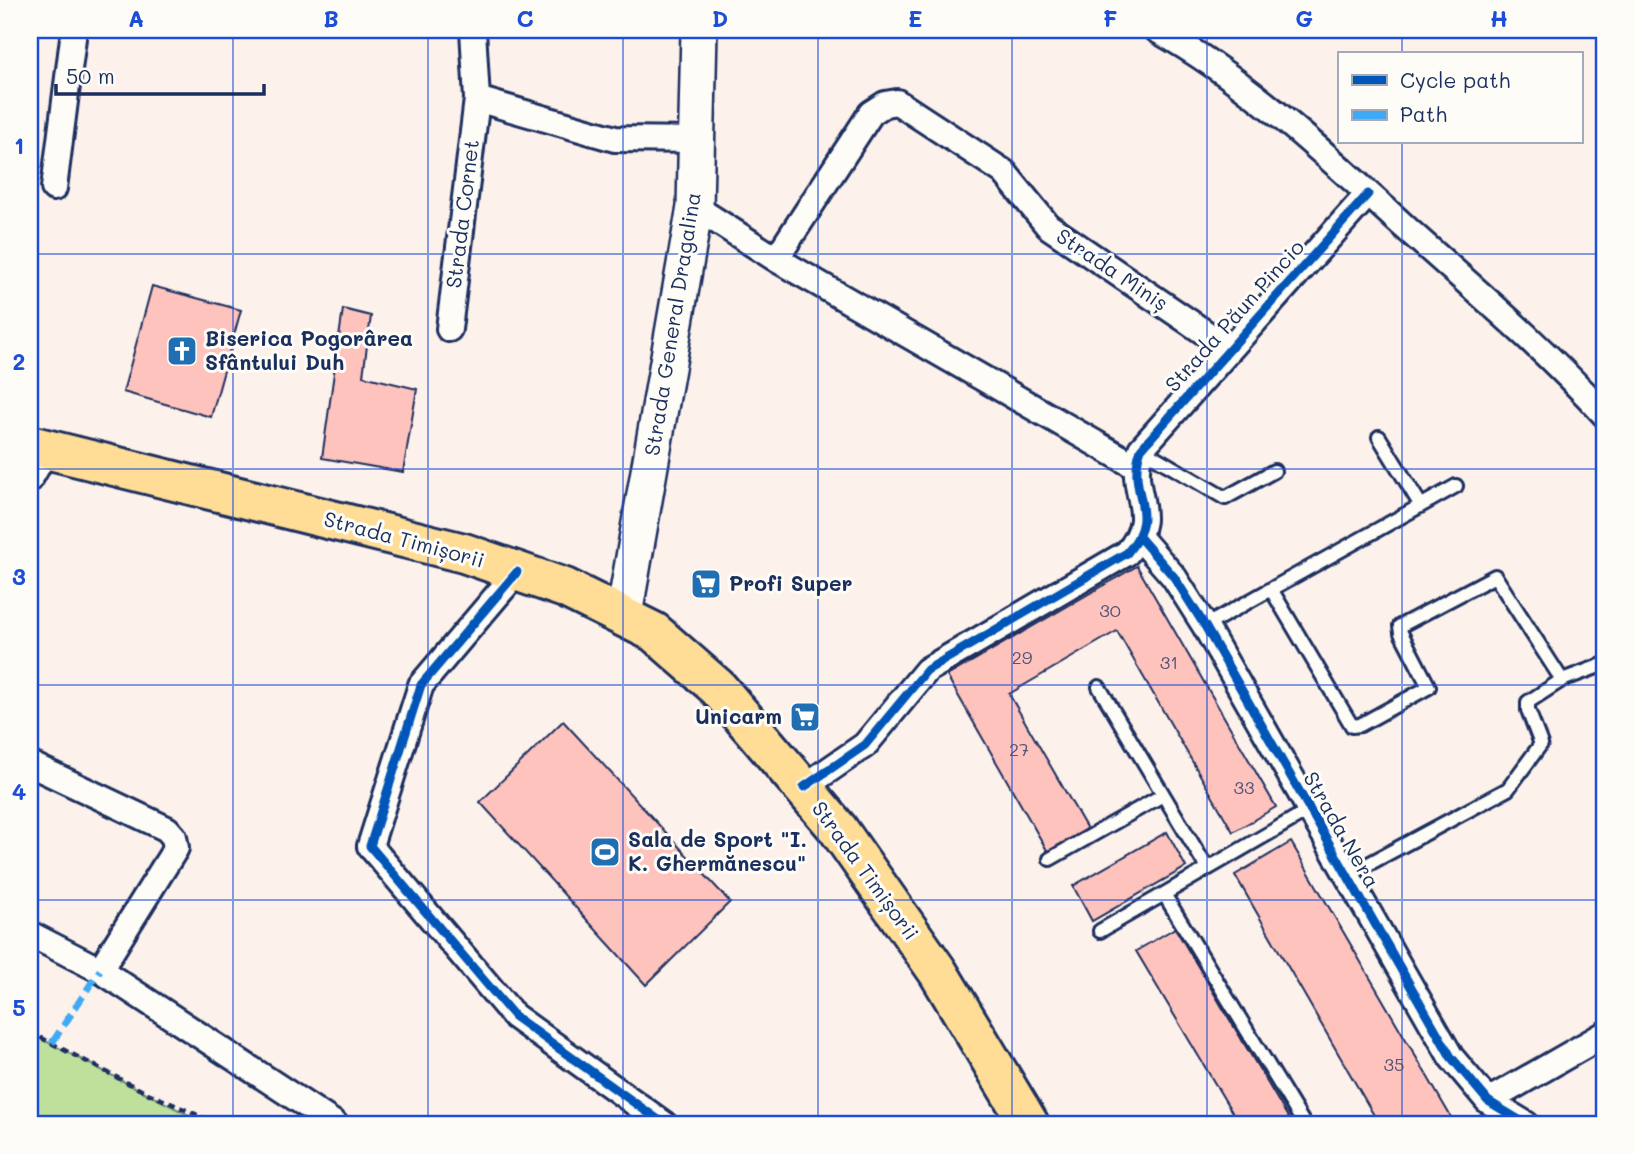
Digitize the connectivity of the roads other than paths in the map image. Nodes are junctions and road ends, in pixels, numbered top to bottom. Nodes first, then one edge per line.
1 (74, 30) edge
2 (472, 30) edge
3 (699, 30) edge
4 (1157, 30) edge
5 (477, 99) junction
6 (697, 140) junction
7 (54, 188) dead end
8 (1368, 194) junction
9 (695, 207) junction
10 (776, 259) junction
11 (449, 330) dead end
12 (1229, 349) junction
13 (1605, 415) edge
14 (1379, 437) dead end
15 (1138, 457) junction
16 (35, 458) edge
17 (1274, 471) dead end
18 (1455, 486) dead end
19 (1420, 504) junction
20 (1140, 538) junction
21 (517, 572) junction
22 (1271, 589) junction
23 (624, 615) junction
24 (1205, 626) junction
25 (1605, 664) edge
26 (1562, 680) junction
27 (1099, 687) dead end
28 (30, 764) edge
29 (804, 787) junction
30 (1163, 795) junction
31 (1309, 810) junction
32 (1051, 859) dead end
33 (1207, 868) junction
34 (1348, 875) junction
35 (1164, 894) junction
36 (1100, 931) dead end
37 (30, 934) edge
38 (100, 970) junction
39 (1605, 1034) edge
40 (1488, 1101) junction
41 (335, 1124) edge
42 (664, 1124) edge
43 (1029, 1124) edge
44 (1304, 1124) edge
45 (1526, 1124) edge

1 - 7 street
2 - 5 street, Strada Cornet
3 - 6 main road, Strada General Dragalina
4 - 8 street
5 - 6 street
5 - 11 street, Strada Cornet
6 - 9 main road, Strada General Dragalina
8 - 12 street, Strada Păun Pincio
8 - 13 street
9 - 10 street
9 - 23 main road, Strada General Dragalina
10 - 12 street, Strada Miniș
10 - 15 street
12 - 15 street, Strada Păun Pincio
14 - 19 lane
15 - 17 lane
15 - 20 street
16 - 21 main road, Strada Timișorii
18 - 19 lane
19 - 22 lane
20 - 24 street, Strada Nera
20 - 29 street
21 - 23 main road, Strada Timișorii
21 - 42 street
22 - 24 lane
22 - 26 lane
23 - 29 main road, Strada Timișorii
24 - 31 street, Strada Nera
25 - 26 lane
26 - 34 lane
27 - 30 lane
28 - 38 street
29 - 43 main road, Strada Timișorii
30 - 32 lane
30 - 33 lane
31 - 33 lane
31 - 34 street, Strada Nera
33 - 35 lane
34 - 40 street, Strada Nera
35 - 36 lane
35 - 44 lane
37 - 38 street
38 - 41 street
39 - 40 street
40 - 45 street, Strada Nera

